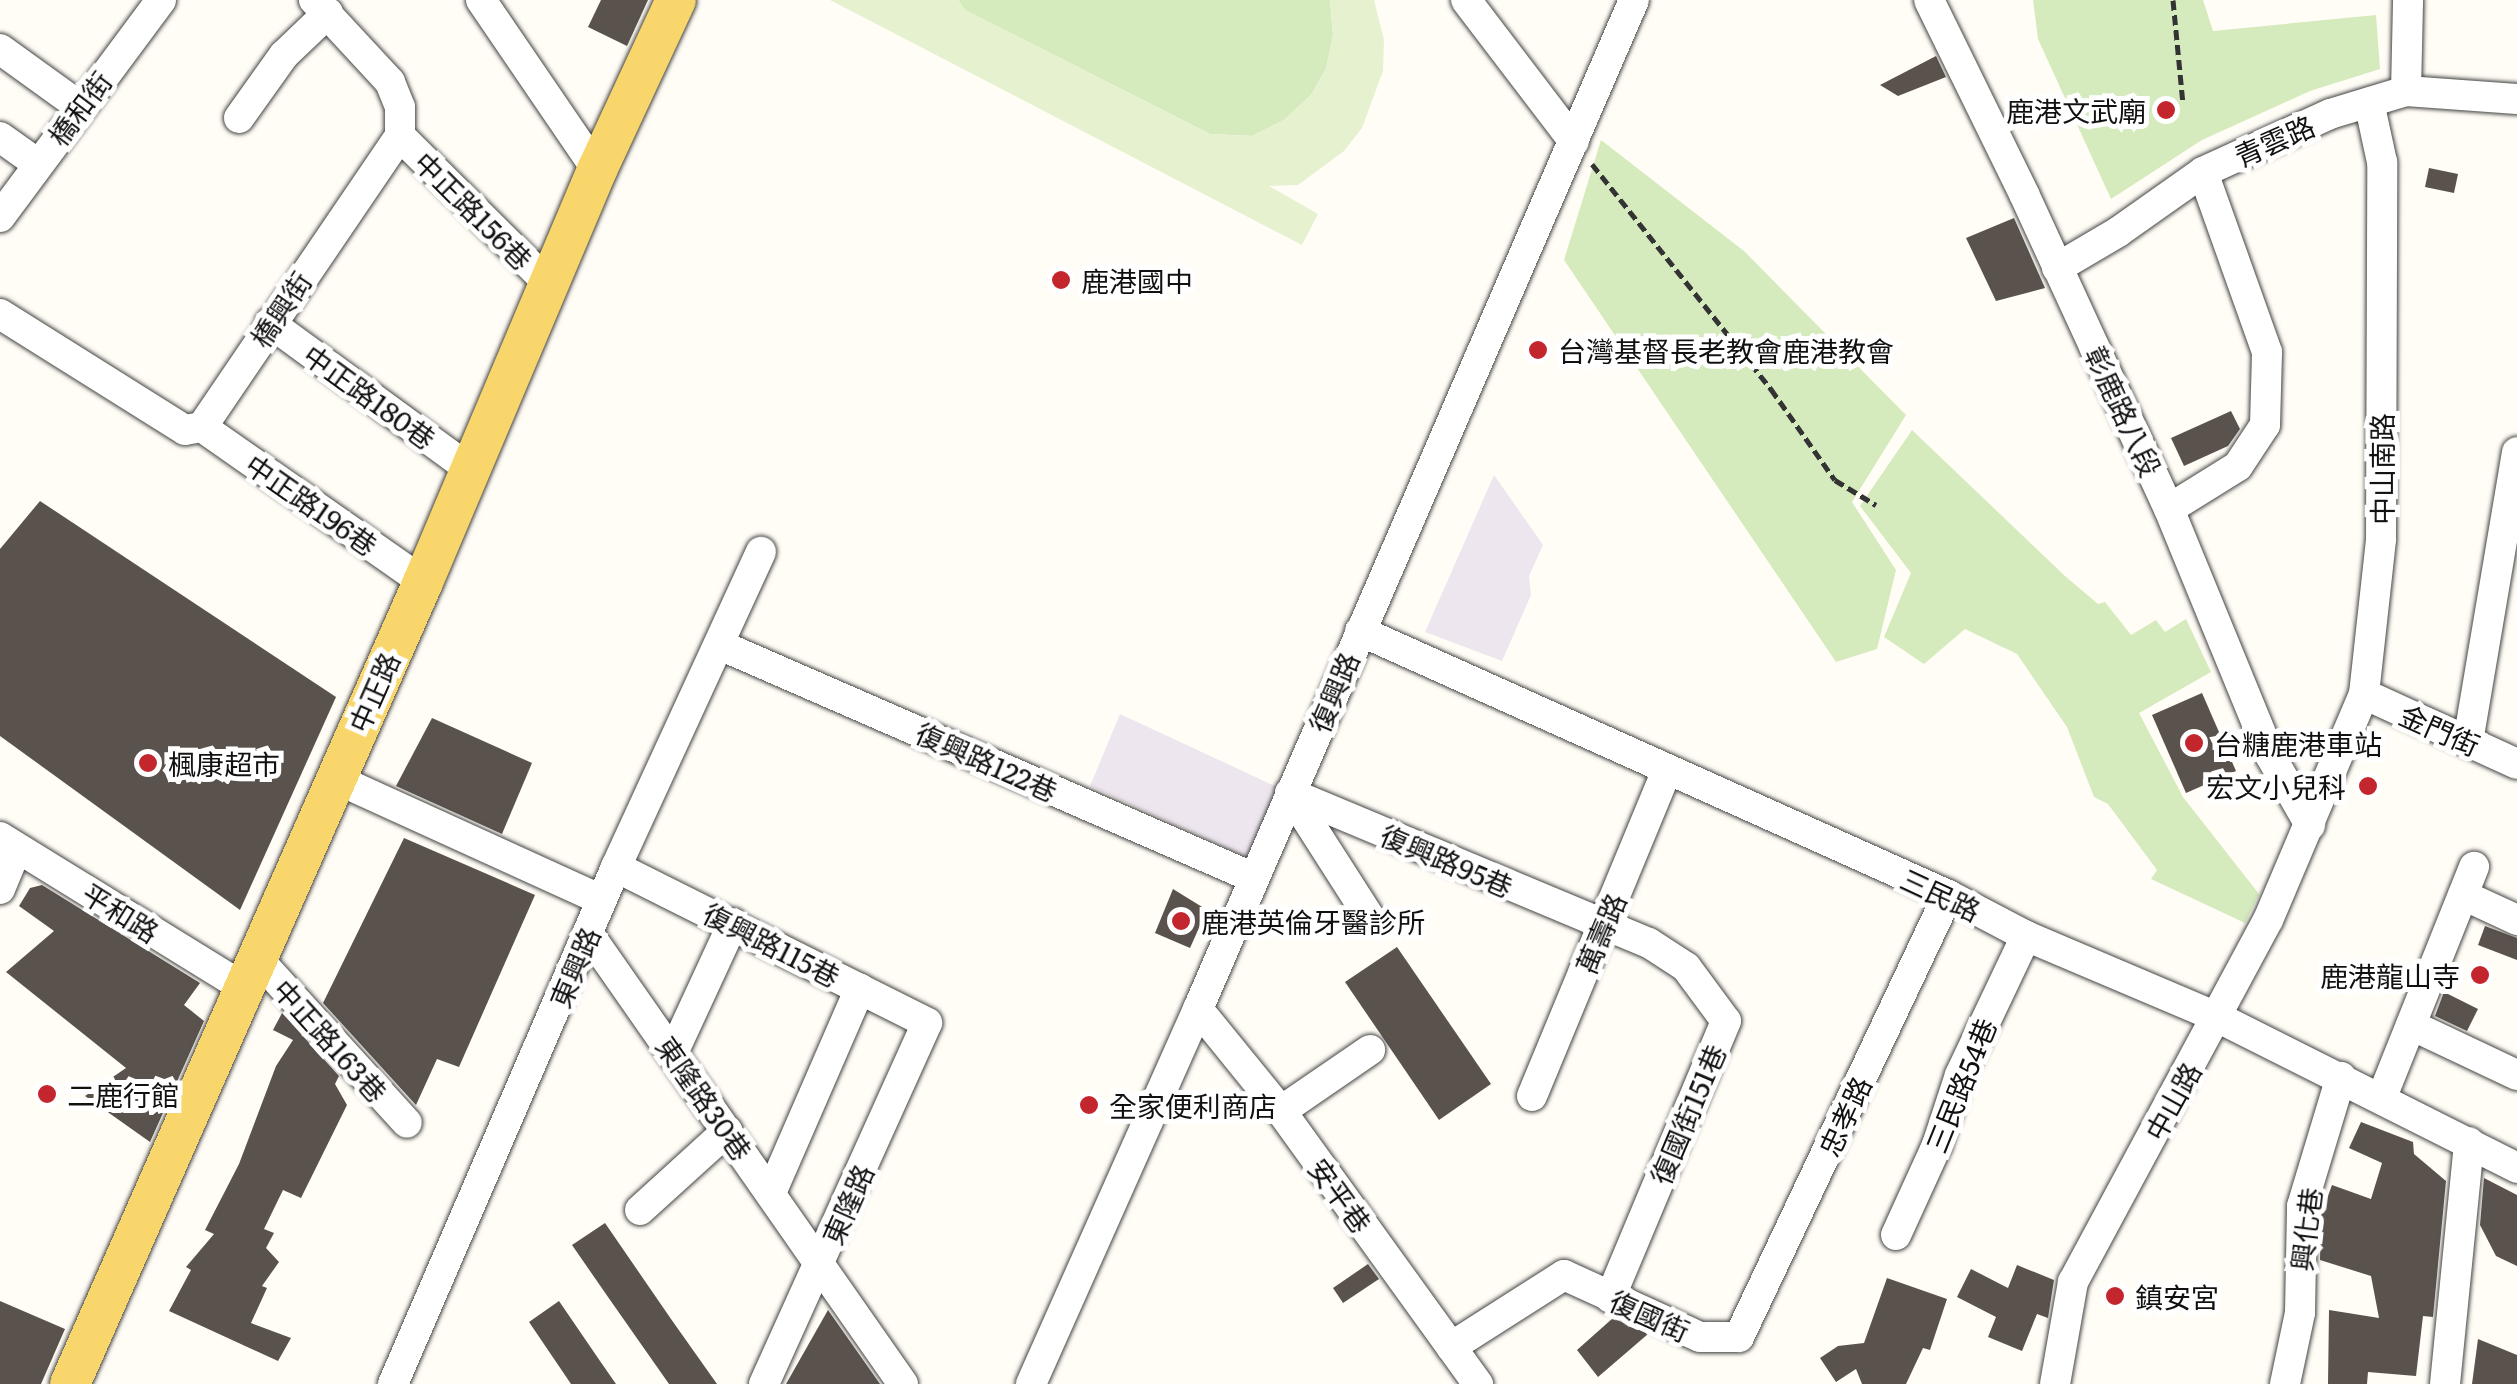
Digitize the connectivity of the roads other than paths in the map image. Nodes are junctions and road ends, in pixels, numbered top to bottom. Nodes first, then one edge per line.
1 (161, 0) edge
2 (482, 0) edge
3 (676, 0) edge
4 (1466, 0) edge
5 (1634, 0) edge
6 (1929, 0) edge
7 (2408, 0) edge
8 (321, 6) edge
9 (0, 50) edge
10 (2406, 91) junction
11 (2517, 99) edge
12 (2369, 102) junction
13 (79, 106) junction
14 (239, 118) dead end
15 (400, 136) junction
16 (0, 137) edge
17 (1574, 142) junction
18 (38, 164) junction
19 (598, 170) junction
20 (2203, 172) junction
21 (0, 218) edge
22 (2058, 268) junction
23 (548, 284) junction
24 (0, 314) edge
25 (270, 322) junction
26 (202, 427) junction
27 (2517, 452) edge
28 (470, 470) junction
29 (2169, 509) junction
30 (761, 552) dead end
31 (423, 582) junction
32 (1360, 630) junction
33 (720, 644) junction
34 (2364, 694) junction
35 (2468, 742) junction
36 (2517, 764) edge
37 (1667, 770) junction
38 (334, 778) junction
39 (1290, 793) junction
40 (2310, 825) junction
41 (9, 842) edge
42 (616, 867) junction
43 (1254, 878) junction
44 (0, 889) edge
45 (1948, 896) junction
46 (602, 900) junction
47 (1368, 915) dead end
48 (2517, 920) edge
49 (734, 924) junction
50 (1604, 927) junction
51 (588, 934) junction
52 (2026, 936) junction
53 (248, 972) junction
54 (860, 988) junction
55 (1198, 1009) junction
56 (2218, 1017) junction
57 (928, 1023) joint
58 (2411, 1025) junction
59 (1370, 1050) dead end
60 (673, 1054) junction
61 (2517, 1075) edge
62 (2341, 1077) junction
63 (1532, 1096) dead end
64 (2382, 1097) junction
65 (1281, 1111) junction
66 (406, 1123) dead end
67 (728, 1130) junction
68 (2469, 1142) junction
69 (2517, 1168) edge
70 (771, 1193) junction
71 (640, 1210) dead end
72 (1896, 1235) dead end
73 (821, 1263) junction
74 (1610, 1298) junction
75 (1739, 1337) joint
76 (1451, 1347) junction
77 (70, 1384) edge
78 (393, 1384) edge
79 (764, 1384) edge
80 (903, 1384) edge
81 (1031, 1384) edge
82 (1478, 1384) edge
83 (2054, 1384) edge
84 (2285, 1384) edge
85 (2445, 1384) edge

1 - 13 street, 橋和街
2 - 19 street
3 - 19 main road, 中正路
4 - 17 street
5 - 17 street, 復興路
6 - 22 street, 彰鹿路八段
7 - 10 street
8 - 14 street
8 - 15 street
9 - 13 street
10 - 11 street, 青雲路
10 - 12 street, 青雲路
12 - 20 street, 青雲路
12 - 34 street, 中山南路
13 - 18 street, 橋和街
15 - 23 street, 中正路156巷
15 - 25 street, 橋興街
16 - 18 street
17 - 32 street, 復興路
18 - 21 street, 橋和街
19 - 23 main road, 中正路
20 - 22 street, 青雲路
20 - 29 street
22 - 29 street, 彰鹿路八段
23 - 28 main road, 中正路
24 - 26 street
25 - 26 street, 橋興街
25 - 28 street, 中正路180巷
26 - 31 street, 中正路196巷
27 - 35 street
28 - 31 main road, 中正路
29 - 40 street, 彰鹿路八段
30 - 33 street, 東興路
31 - 38 main road, 中正路
32 - 37 street, 三民路
32 - 39 street, 復興路
33 - 42 street, 東興路
33 - 43 street, 復興路122巷
34 - 35 street, 金門街
34 - 40 street, 中山南路
35 - 36 street, 金門街
37 - 45 street, 三民路
37 - 50 street, 萬壽路
38 - 46 street
38 - 53 main road, 中正路
39 - 43 street, 復興路
39 - 47 street
39 - 50 street, 復興路95巷
40 - 56 street, 中山路
41 - 44 street
41 - 53 street, 平和路
42 - 46 street, 東興路
42 - 49 street, 復興路115巷
43 - 55 street, 復興路
45 - 52 street, 三民路
45 - 75 street, 忠孝路
46 - 51 street, 東興路
48 - 58 street
49 - 54 street, 復興路115巷
49 - 60 street
50 - 63 street, 萬壽路
50 - 74 street, 復國街151巷
51 - 60 street, 東隆路30巷
51 - 78 street, 東興路
52 - 56 street, 三民路
52 - 72 street, 三民路54巷
53 - 66 street, 中正路163巷
53 - 77 main road, 中正路
54 - 57 street, 復興路115巷
54 - 70 street
55 - 65 street, 安平巷
55 - 81 street, 復興路
56 - 62 street, 三民路
56 - 83 street, 中山路
57 - 73 street, 東隆路
58 - 61 street
58 - 64 street
59 - 65 street
60 - 67 street, 東隆路30巷
62 - 64 street, 三民路
62 - 84 street, 興化巷
64 - 68 street, 三民路
65 - 76 street, 安平巷
67 - 70 street, 東隆路30巷
67 - 71 street
68 - 69 street, 三民路
68 - 85 street
70 - 73 street, 東隆路30巷
73 - 79 street, 東隆路
73 - 80 street, 東隆路30巷
74 - 75 street, 復國街
74 - 76 street, 復國街
76 - 82 street, 安平巷

